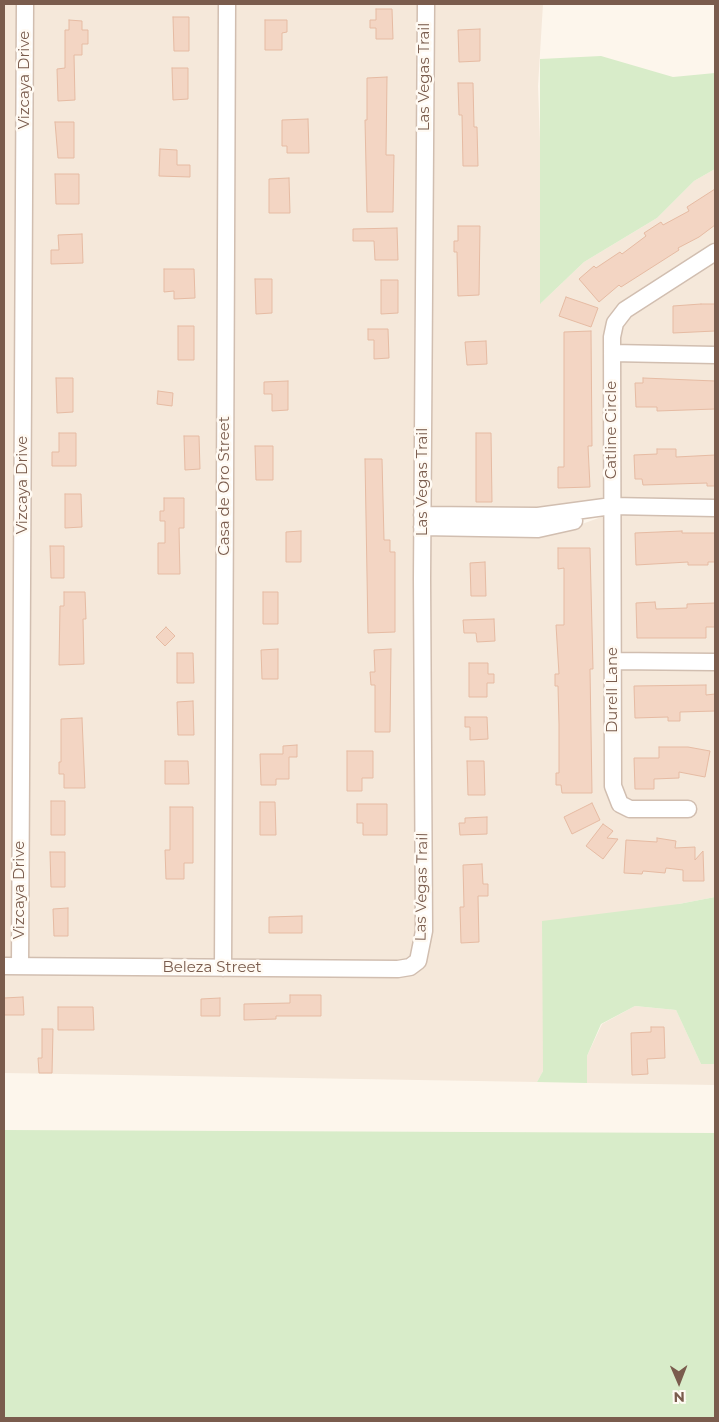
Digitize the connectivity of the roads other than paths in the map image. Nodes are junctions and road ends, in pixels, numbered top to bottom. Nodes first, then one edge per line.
1 (25, 4) edge
2 (227, 4) edge
3 (426, 4) edge
4 (715, 252) edge
5 (612, 353) junction
6 (715, 355) edge
7 (612, 506) junction
8 (715, 508) edge
9 (422, 521) junction
10 (613, 661) junction
11 (715, 662) edge
12 (688, 809) dead end
13 (418, 961) joint
14 (12, 966) edge
15 (224, 968) junction

1 - 14 street, Vizcaya Drive
2 - 15 street, Casa de Oro Street
3 - 9 street, Las Vegas Trail
4 - 5 street, Catline Circle
5 - 6 street
5 - 7 street, Catline Circle
7 - 8 street
7 - 9 street
7 - 10 street, Durell Lane
9 - 13 street, Las Vegas Trail
10 - 11 street
10 - 12 street, Durell Lane
13 - 15 street, Beleza Street
14 - 15 street, Beleza Street

